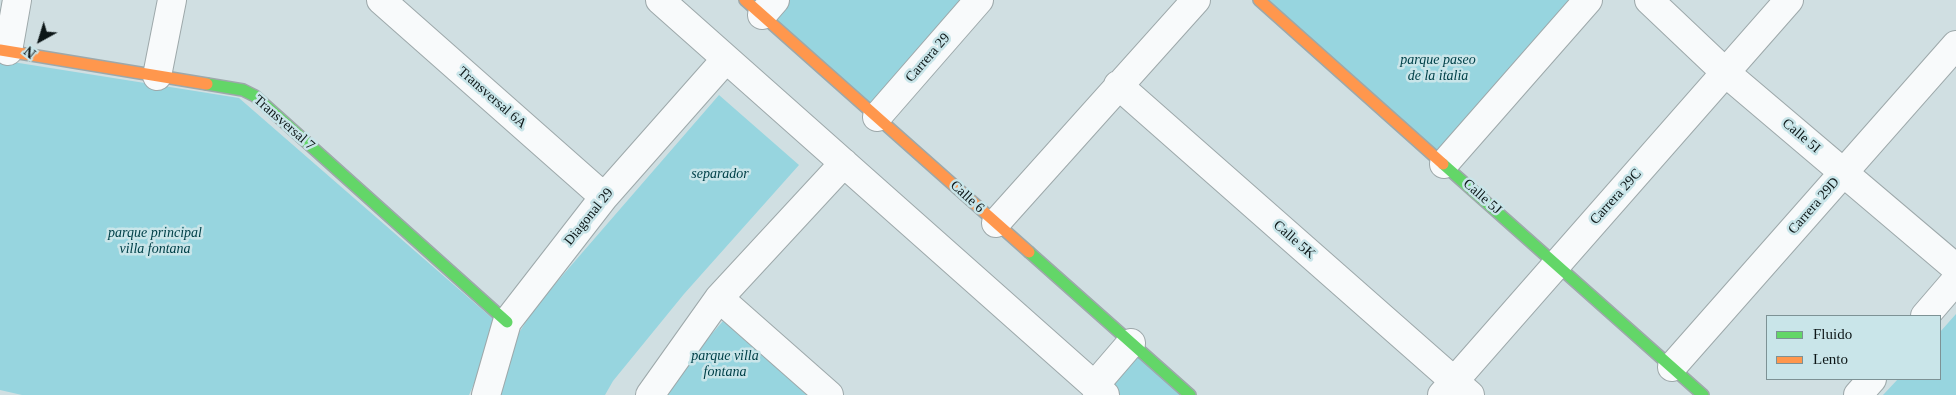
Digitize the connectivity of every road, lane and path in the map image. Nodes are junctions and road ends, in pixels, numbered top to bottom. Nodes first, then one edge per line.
1 (17, 0) edge
2 (172, 0) edge
3 (381, 0) edge
4 (660, 0) edge
5 (979, 0) edge
6 (1196, 0) edge
7 (1259, 0) edge
8 (1588, 0) edge
9 (1649, 0) edge
10 (1789, 0) edge
11 (761, 5) edge
12 (1956, 45) edge
13 (4, 51) edge
14 (726, 59) junction
15 (1726, 73) junction
16 (157, 76) junction
17 (1118, 85) junction
18 (877, 117) junction
19 (844, 163) junction
20 (1444, 164) junction
21 (1843, 173) junction
22 (604, 197) junction
23 (996, 222) junction
24 (1557, 263) junction
25 (1956, 268) edge
26 (1956, 280) edge
27 (719, 298) junction
28 (1926, 315) edge
29 (507, 322) junction
30 (1131, 343) junction
31 (1672, 367) junction
32 (1871, 380) edge
33 (1100, 390) edge
34 (1456, 390) edge
35 (486, 395) edge
36 (650, 395) edge
37 (829, 395) edge
38 (1190, 395) edge
39 (1703, 395) edge
40 (1858, 395) edge

1 - 13 street
2 - 16 street
3 - 22 street, Transversal 6A
4 - 14 street
5 - 18 street, Carrera 29
6 - 17 street
7 - 20 street, Calle 5J
8 - 20 street
9 - 15 street, Calle 5I
10 - 15 street, Carrera 29C
11 - 18 street, Calle 6
12 - 21 street, Carrera 29D
13 - 16 street, Transversal 7
14 - 19 street
14 - 22 street, Diagonal 29
15 - 21 street, Calle 5I
15 - 24 street, Carrera 29C
16 - 29 street, Transversal 7
17 - 23 street
17 - 34 street, Calle 5K
18 - 23 street, Calle 6
19 - 27 street
19 - 33 street
20 - 24 street, Calle 5J
21 - 25 street, Calle 5I
21 - 31 street, Carrera 29D
22 - 29 street, Diagonal 29
23 - 30 street, Calle 6
24 - 31 street, Calle 5J
24 - 34 street, Carrera 29C
26 - 28 street
27 - 36 street
27 - 37 street
29 - 35 street, Diagonal 29
30 - 33 street
30 - 38 street, Calle 6
31 - 39 street, Calle 5J
32 - 40 street

